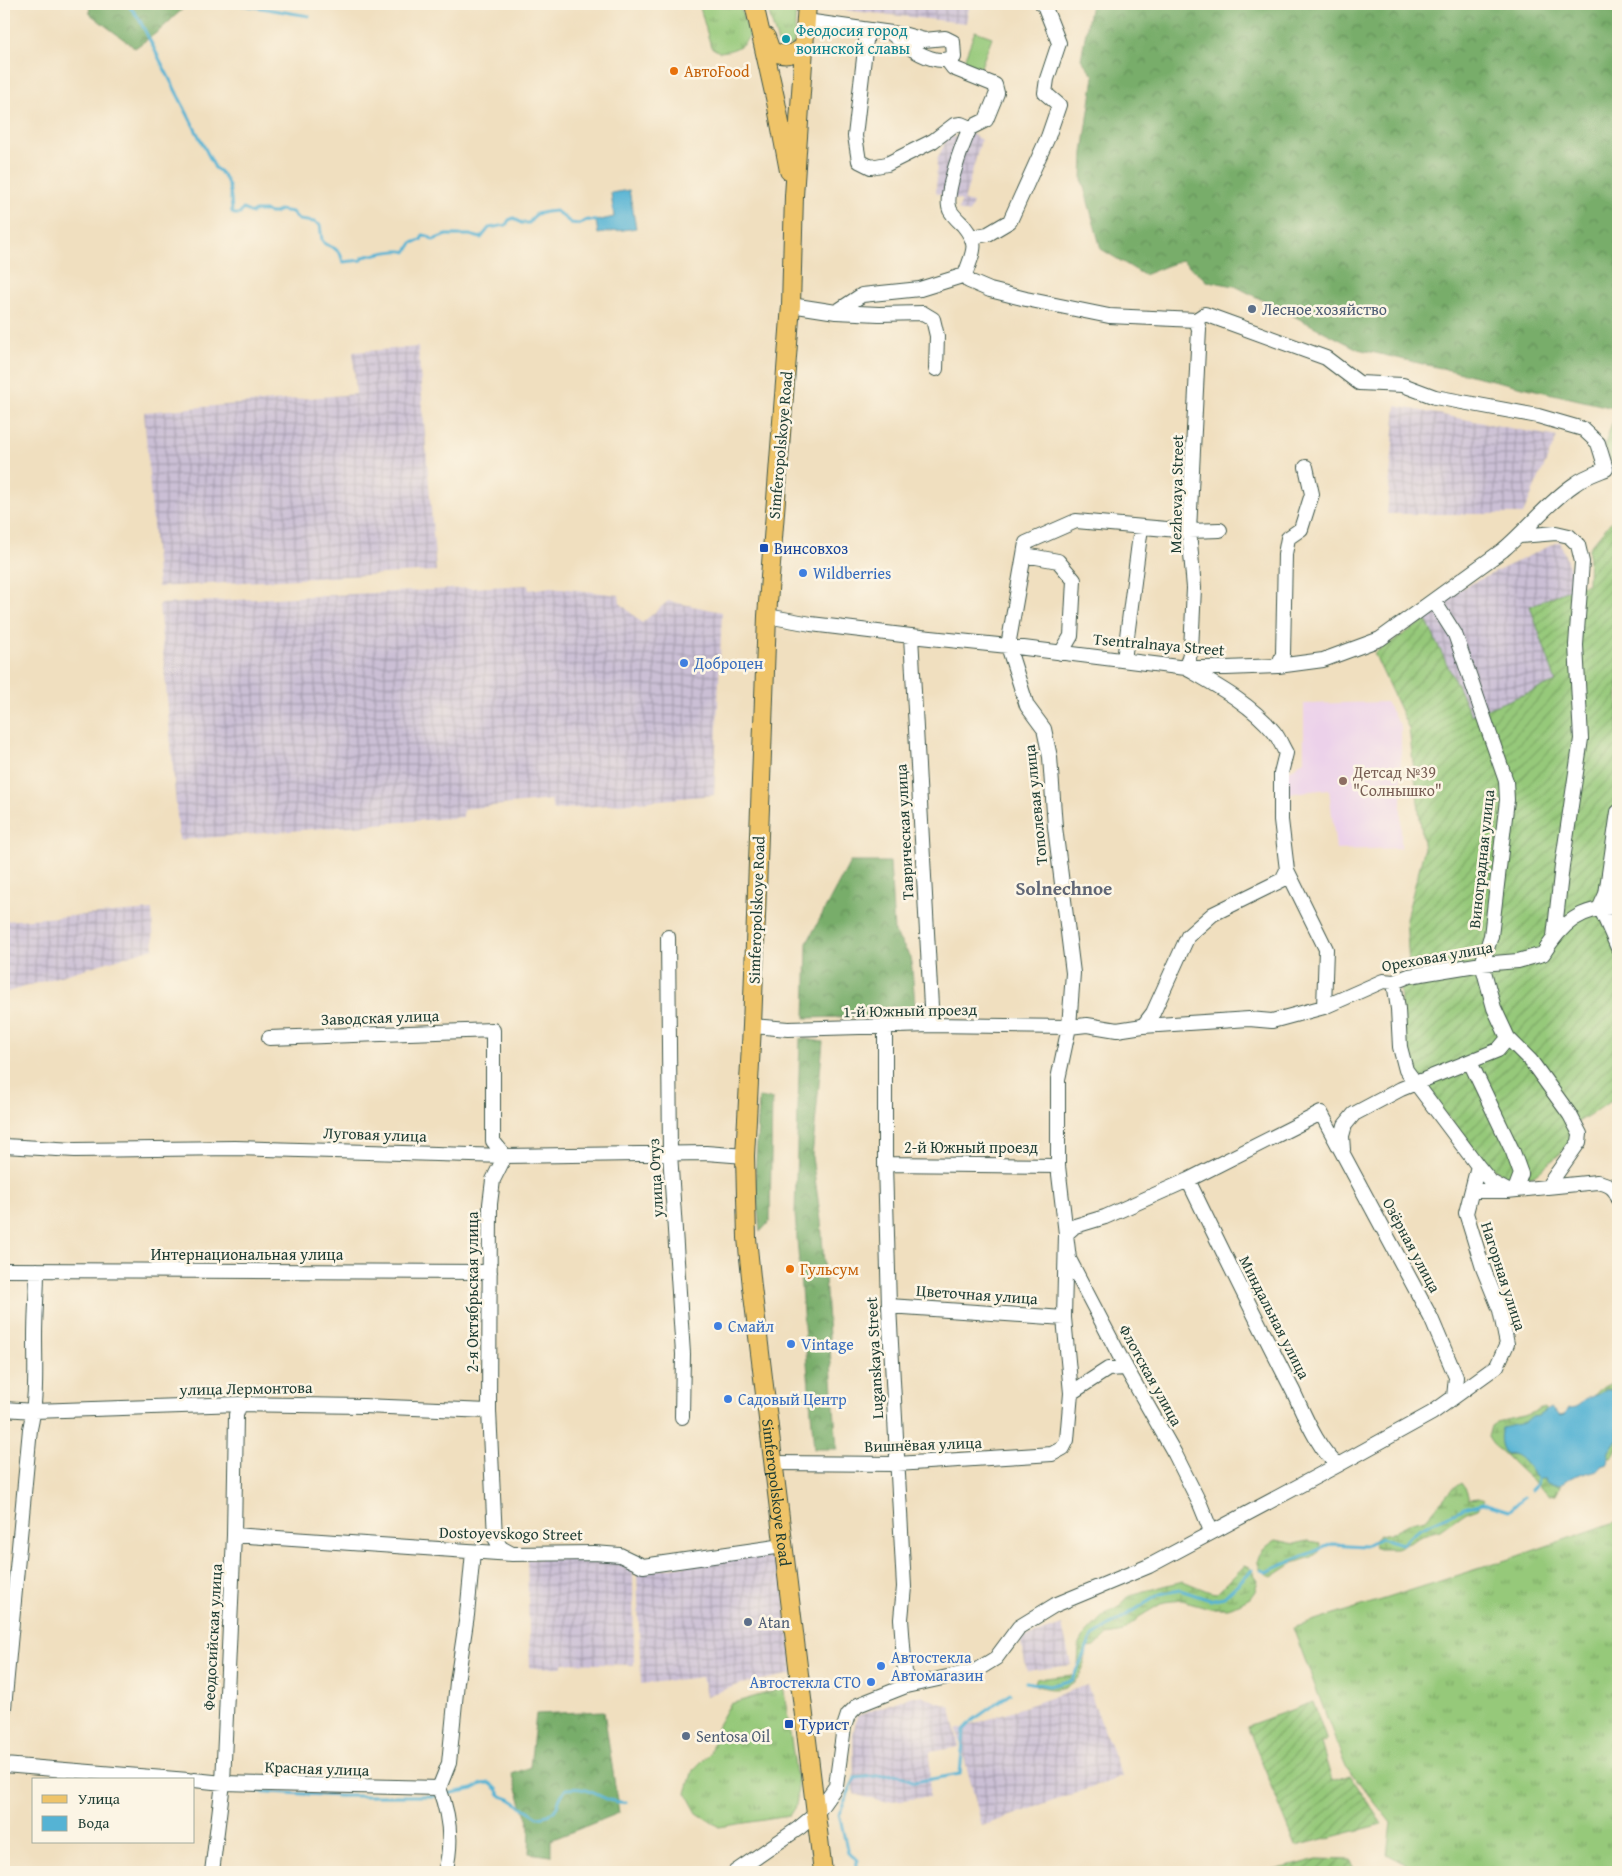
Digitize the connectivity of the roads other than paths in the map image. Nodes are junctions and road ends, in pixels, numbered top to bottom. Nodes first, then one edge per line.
1 (754, 4) edge
2 (1042, 4) edge
3 (807, 12) edge
4 (862, 29) junction
5 (891, 33) junction
6 (762, 35) junction
7 (804, 46) junction
8 (947, 60) junction
9 (970, 128) junction
10 (794, 196) junction
11 (972, 237) junction
12 (966, 275) junction
13 (791, 305) junction
14 (836, 312) junction
15 (1196, 320) junction
16 (936, 369) dead end
17 (1306, 467) dead end
18 (1612, 470) edge
19 (1141, 527) junction
20 (1220, 530) dead end
21 (1189, 531) junction
22 (1520, 536) junction
23 (1025, 555) junction
24 (1434, 601) junction
25 (767, 616) junction
26 (911, 636) junction
27 (1008, 646) junction
28 (1061, 653) junction
29 (1124, 660) junction
30 (1278, 666) junction
31 (1186, 668) junction
32 (1618, 812) edge
33 (1287, 870) junction
34 (1600, 907) junction
35 (1618, 907) edge
36 (1554, 936) junction
37 (668, 937) dead end
38 (1618, 948) edge
39 (1482, 964) junction
40 (1394, 982) junction
41 (1324, 1007) junction
42 (932, 1025) junction
43 (752, 1026) junction
44 (1143, 1026) junction
45 (1069, 1027) junction
46 (885, 1028) junction
47 (269, 1038) dead end
48 (1508, 1038) junction
49 (1470, 1062) junction
50 (1415, 1083) junction
51 (4, 1146) edge
52 (670, 1153) junction
53 (1343, 1153) junction
54 (505, 1156) junction
55 (745, 1156) junction
56 (885, 1164) junction
57 (1058, 1166) junction
58 (1478, 1166) junction
59 (1188, 1180) junction
60 (1548, 1186) junction
61 (1511, 1190) junction
62 (1472, 1191) junction
63 (1618, 1198) edge
64 (1066, 1234) junction
65 (4, 1270) edge
66 (37, 1270) junction
67 (490, 1272) junction
68 (889, 1306) junction
69 (1064, 1318) junction
70 (1126, 1368) junction
71 (1071, 1392) junction
72 (1454, 1398) junction
73 (240, 1404) junction
74 (4, 1409) edge
75 (34, 1411) junction
76 (488, 1411) junction
77 (682, 1417) dead end
78 (774, 1463) junction
79 (897, 1464) junction
80 (1338, 1465) junction
81 (1211, 1531) junction
82 (234, 1534) junction
83 (783, 1546) junction
84 (474, 1552) junction
85 (512, 1554) junction
86 (906, 1686) junction
87 (4, 1708) edge
88 (4, 1765) edge
89 (163, 1778) edge
90 (195, 1780) edge
91 (223, 1782) junction
92 (439, 1788) junction
93 (817, 1813) junction
94 (212, 1872) edge
95 (445, 1872) edge
96 (736, 1872) edge
97 (823, 1872) edge

1 - 6 main road
2 - 11 street
3 - 4 street
3 - 7 main road, Simferopolskoye Road
4 - 5 street
4 - 9 street
5 - 8 street
5 - 8 street
6 - 7 main road
6 - 10 main road
7 - 10 main road, Simferopolskoye Road
8 - 9 street
9 - 11 street
10 - 13 main road, Simferopolskoye Road
11 - 12 street
12 - 14 street
12 - 15 street
13 - 14 street
13 - 25 main road, Simferopolskoye Road
14 - 16 street
15 - 18 street
15 - 21 street, Mezhevaya Street
17 - 30 street
18 - 22 street, Tsentralnaya Street
19 - 21 street
19 - 23 street
19 - 29 street
20 - 21 street
21 - 31 street, Mezhevaya Street
22 - 24 street, Tsentralnaya Street
22 - 36 street
23 - 27 street
23 - 28 street
24 - 30 street, Tsentralnaya Street
24 - 39 street, Виноградная улица
25 - 26 street, Tsentralnaya Street
25 - 43 main road, Simferopolskoye Road
26 - 27 street, Tsentralnaya Street
26 - 42 street, Таврическая улица
27 - 28 street, Tsentralnaya Street
27 - 45 street, Тополевая улица
28 - 29 street, Tsentralnaya Street
29 - 31 street, Tsentralnaya Street
30 - 31 street, Tsentralnaya Street
31 - 33 street
32 - 34 street
33 - 41 street
33 - 44 street
34 - 35 street, Ореховая улица
34 - 36 street, Ореховая улица
34 - 38 street
36 - 39 street, Ореховая улица
37 - 52 street, улица Отуз
39 - 40 street, Ореховая улица
39 - 48 street
40 - 41 street, Ореховая улица
40 - 50 street
41 - 44 street, Ореховая улица
42 - 45 street, 1-й Южный проезд
42 - 46 street, 1-й Южный проезд
43 - 46 street, 1-й Южный проезд
43 - 55 main road, Simferopolskoye Road
44 - 45 street, Ореховая улица
45 - 57 street, Тополевая улица
46 - 56 street, Luganskaya Street
47 - 54 street, Заводская улица
48 - 49 street
48 - 60 street
49 - 50 street
49 - 61 street
50 - 53 street
50 - 58 street
51 - 54 street, Луговая улица
52 - 54 street, Луговая улица
52 - 55 street, Луговая улица
52 - 77 street, улица Отуз
53 - 59 street, Озёрная улица
53 - 72 street, Озёрная улица
54 - 67 street, 2-я Октябрьская улица
55 - 78 main road, Simferopolskoye Road
56 - 57 street, 2-й Южный проезд
56 - 68 street, Luganskaya Street
57 - 64 street, Тополевая улица
58 - 61 street
58 - 62 street, Нагорная улица
59 - 64 street
59 - 80 street, Миндальная улица
60 - 61 street
60 - 63 street
61 - 62 street
62 - 72 street, Нагорная улица
64 - 69 street
64 - 70 street, Флотская улица
65 - 66 street, Интернациональная улица
66 - 67 street, Интернациональная улица
66 - 75 street
67 - 76 street, 2-я Октябрьская улица
68 - 69 street, Цветочная улица
68 - 79 street, Luganskaya Street
69 - 71 street
70 - 71 street
70 - 81 street, Флотская улица
71 - 79 street, Вишнёвая улица
72 - 80 street
73 - 75 street, улица Лермонтова
73 - 76 street, улица Лермонтова
73 - 82 street, Феодосийская улица
74 - 75 street, улица Лермонтова
75 - 87 street
76 - 85 street, 2-я Октябрьская улица
78 - 79 street, Вишнёвая улица
78 - 83 main road, Simferopolskoye Road
79 - 86 street, Luganskaya Street
80 - 81 street
81 - 86 street
82 - 84 street, Dostoyevskogo Street
82 - 91 street, Феодосийская улица
83 - 85 street, Dostoyevskogo Street
83 - 93 main road, Simferopolskoye Road
84 - 85 street, Dostoyevskogo Street
84 - 92 street
86 - 93 street
88 - 89 street
90 - 91 street, Красная улица
91 - 92 street, Красная улица
91 - 94 street, Феодосийская улица
92 - 95 street
93 - 96 street
93 - 97 main road, Simferopolskoye Road

